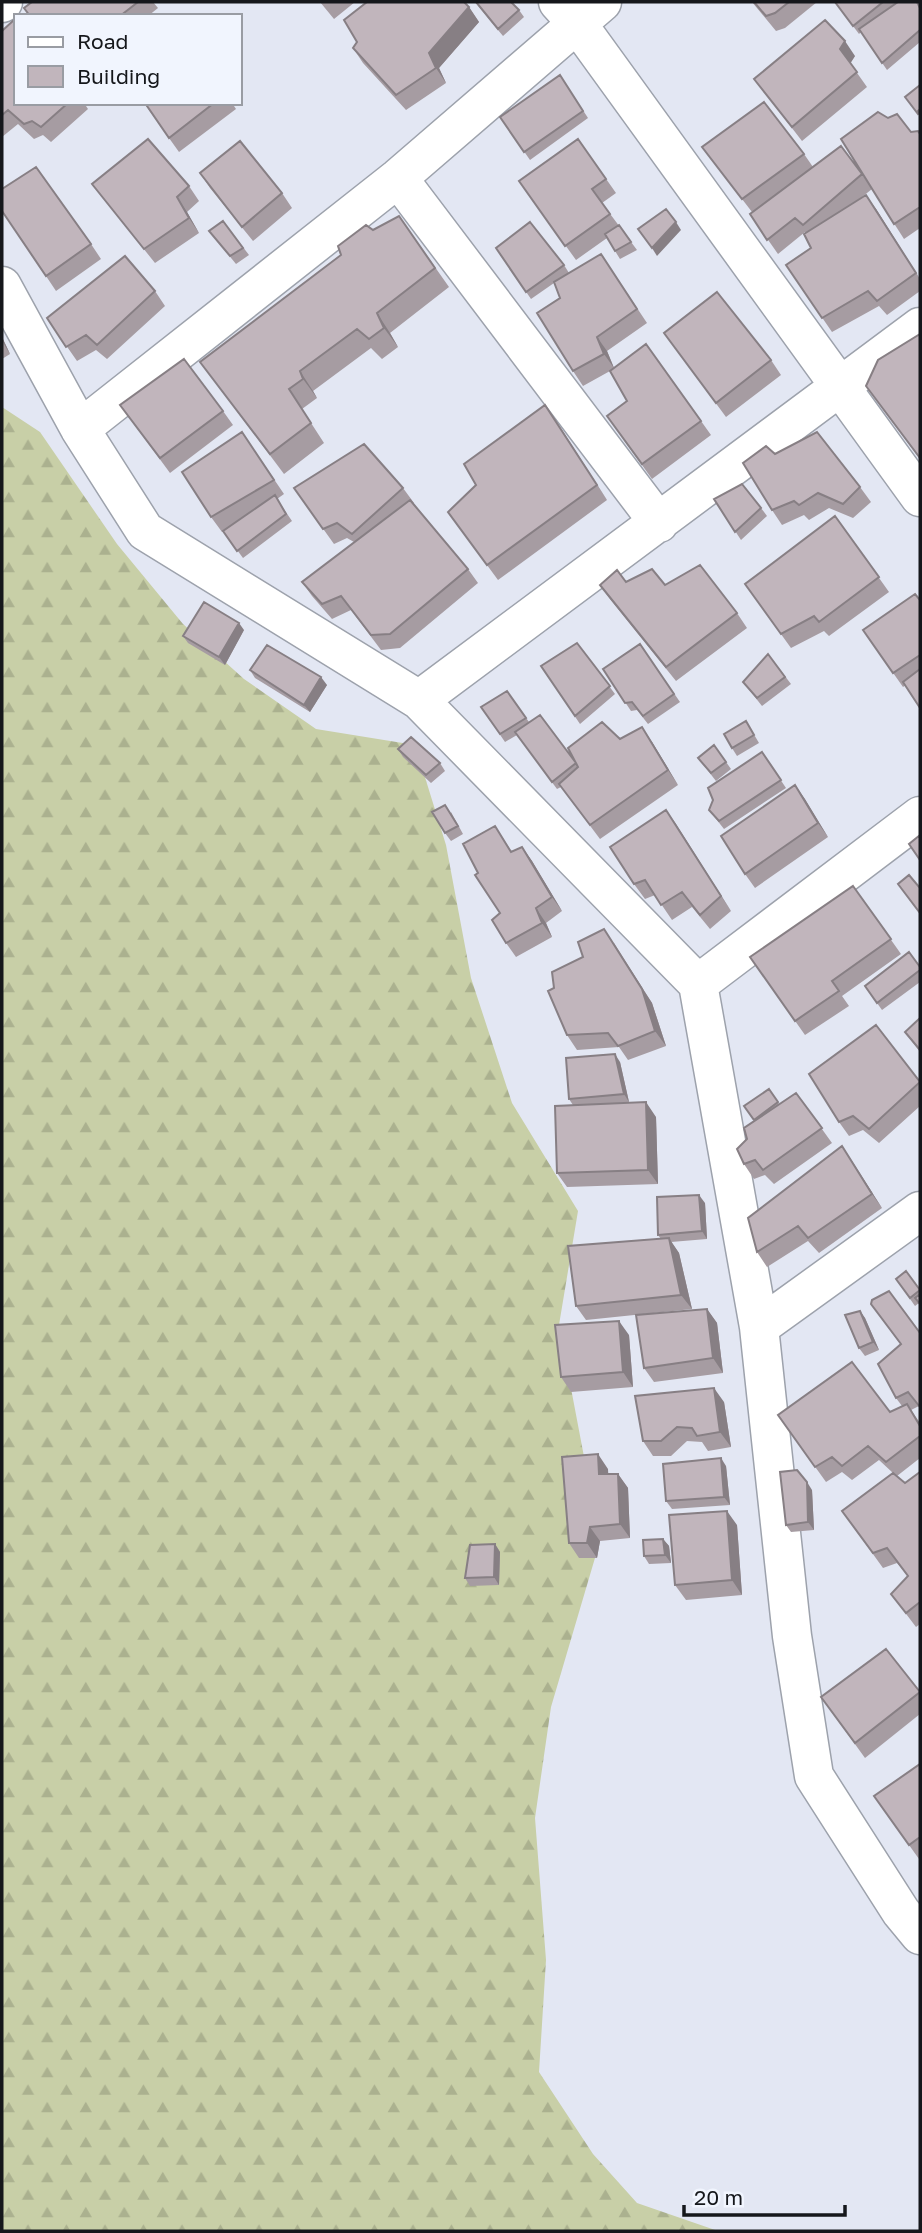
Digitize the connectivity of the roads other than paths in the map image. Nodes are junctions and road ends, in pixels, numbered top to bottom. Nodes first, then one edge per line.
1 (579, 8) edge
2 (398, 178) junction
3 (2, 286) edge
4 (920, 327) edge
5 (843, 388) junction
6 (80, 429) junction
7 (920, 497) edge
8 (659, 523) junction
9 (419, 700) junction
10 (920, 816) edge
11 (698, 984) junction
12 (920, 1211) edge
13 (759, 1327) junction
14 (920, 1935) edge

1 - 2 street
1 - 5 street
2 - 6 street
2 - 8 street
3 - 6 street
4 - 5 street
5 - 7 street
5 - 8 street
6 - 9 street
8 - 9 street
9 - 11 street
10 - 11 street
11 - 13 street
12 - 13 street
13 - 14 street

